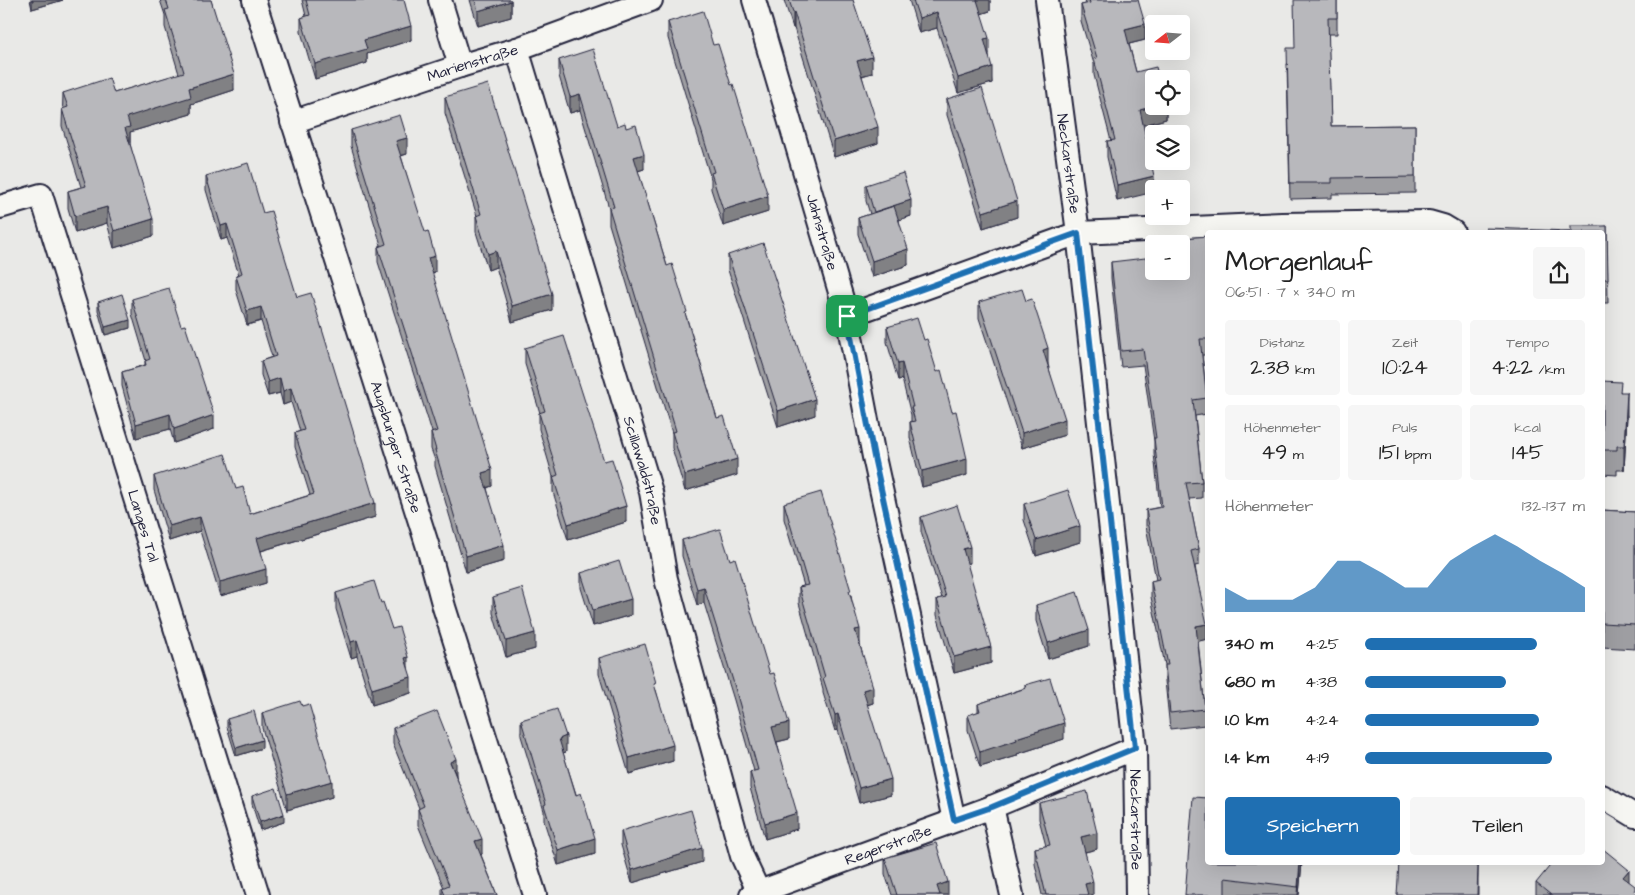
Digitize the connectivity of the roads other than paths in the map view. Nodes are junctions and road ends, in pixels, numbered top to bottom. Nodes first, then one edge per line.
1 (254, 0) edge
2 (440, 0) edge
3 (651, 0) edge
4 (754, 0) edge
5 (1046, 0) edge
6 (517, 49) junction
7 (460, 66) junction
8 (292, 122) junction
9 (0, 207) edge
10 (1449, 230) edge
11 (1078, 233) junction
12 (847, 316) junction
13 (1135, 748) junction
14 (1605, 798) edge
15 (992, 807) junction
16 (1635, 816) edge
17 (954, 820) junction
18 (757, 894) edge
19 (258, 895) edge
20 (535, 895) edge
21 (1012, 895) edge
22 (1137, 895) edge

1 - 8 street, Augsburger Straße
2 - 7 street
3 - 6 street, Marienstraße
4 - 12 street, Jahnstraße
5 - 11 street, Neckarstraße
6 - 7 street, Marienstraße
6 - 18 street, Scillawaldstraße
7 - 8 street, Marienstraße
8 - 20 street, Augsburger Straße
9 - 19 street, Langes Tal
10 - 11 street
11 - 12 street
11 - 13 street, Neckarstraße
12 - 17 street, Jahnstraße
13 - 15 street, Regerstraße
13 - 22 street, Neckarstraße
14 - 16 street
15 - 17 street, Regerstraße
15 - 21 street
17 - 18 street, Regerstraße

